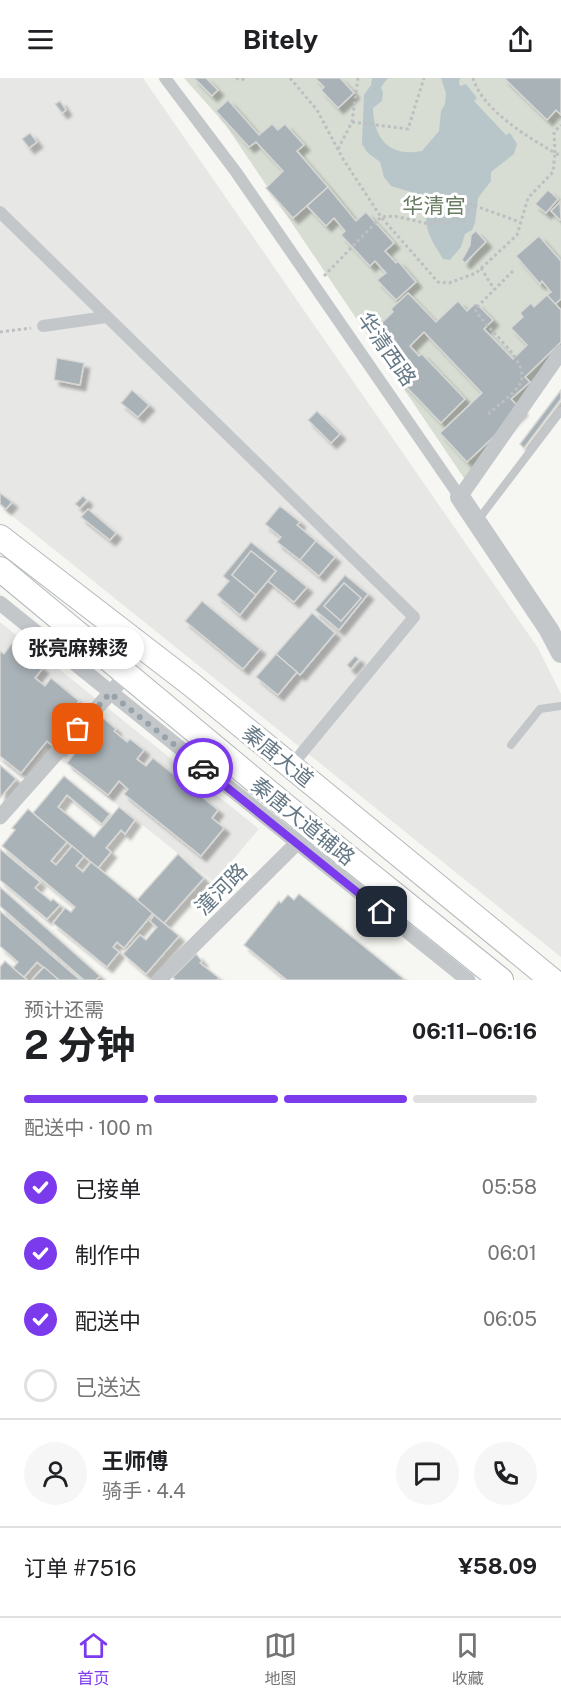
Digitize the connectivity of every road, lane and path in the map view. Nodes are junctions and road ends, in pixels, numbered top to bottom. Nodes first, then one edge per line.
1 (165, 78) edge
2 (236, 78) edge
3 (247, 78) edge
4 (290, 78) edge
5 (358, 78) edge
6 (424, 78) edge
7 (473, 78) edge
8 (352, 122) junction
9 (561, 125) edge
10 (338, 149) junction
11 (555, 153) junction
12 (561, 156) edge
13 (0, 212) edge
14 (381, 217) junction
15 (521, 223) junction
16 (481, 268) junction
17 (515, 269) dead end
18 (314, 285) junction
19 (495, 290) junction
20 (106, 317) junction
21 (43, 326) joint
22 (0, 332) edge
23 (561, 352) edge
24 (561, 411) edge
25 (488, 414) dead end
26 (460, 497) junction
27 (477, 521) junction
28 (0, 537) edge
29 (0, 569) edge
30 (0, 603) edge
31 (561, 653) edge
32 (128, 673) junction
33 (110, 693) junction
34 (561, 706) edge
35 (511, 745) dead end
36 (291, 766) junction
37 (0, 817) edge
38 (305, 835) junction
39 (159, 980) edge
40 (468, 980) edge
41 (501, 980) edge
42 (552, 980) edge

1 - 18 street, 华清西路
2 - 3 path
4 - 10 path
5 - 8 path
6 - 8 path
7 - 11 path
8 - 10 path
9 - 11 path
10 - 14 path
11 - 12 path
11 - 15 path
13 - 20 street
14 - 15 path
14 - 16 path
14 - 18 path
15 - 16 path
16 - 19 path
17 - 19 path
18 - 26 street, 华清西路
19 - 25 path
20 - 21 street
20 - 36 street
21 - 22 path
23 - 26 street
24 - 27 lane
26 - 27 street, 华清西路
27 - 31 street, 华清西路
28 - 36 main road, 秦唐大道
29 - 32 main road, 秦唐大道
30 - 33 street, 秦唐大道辅路
32 - 33 street
32 - 38 main road, 秦唐大道
33 - 37 street
33 - 38 street, 秦唐大道辅路
34 - 35 lane
36 - 42 main road, 秦唐大道
38 - 39 street, 潼河路
38 - 40 street, 秦唐大道辅路
38 - 41 main road, 秦唐大道

